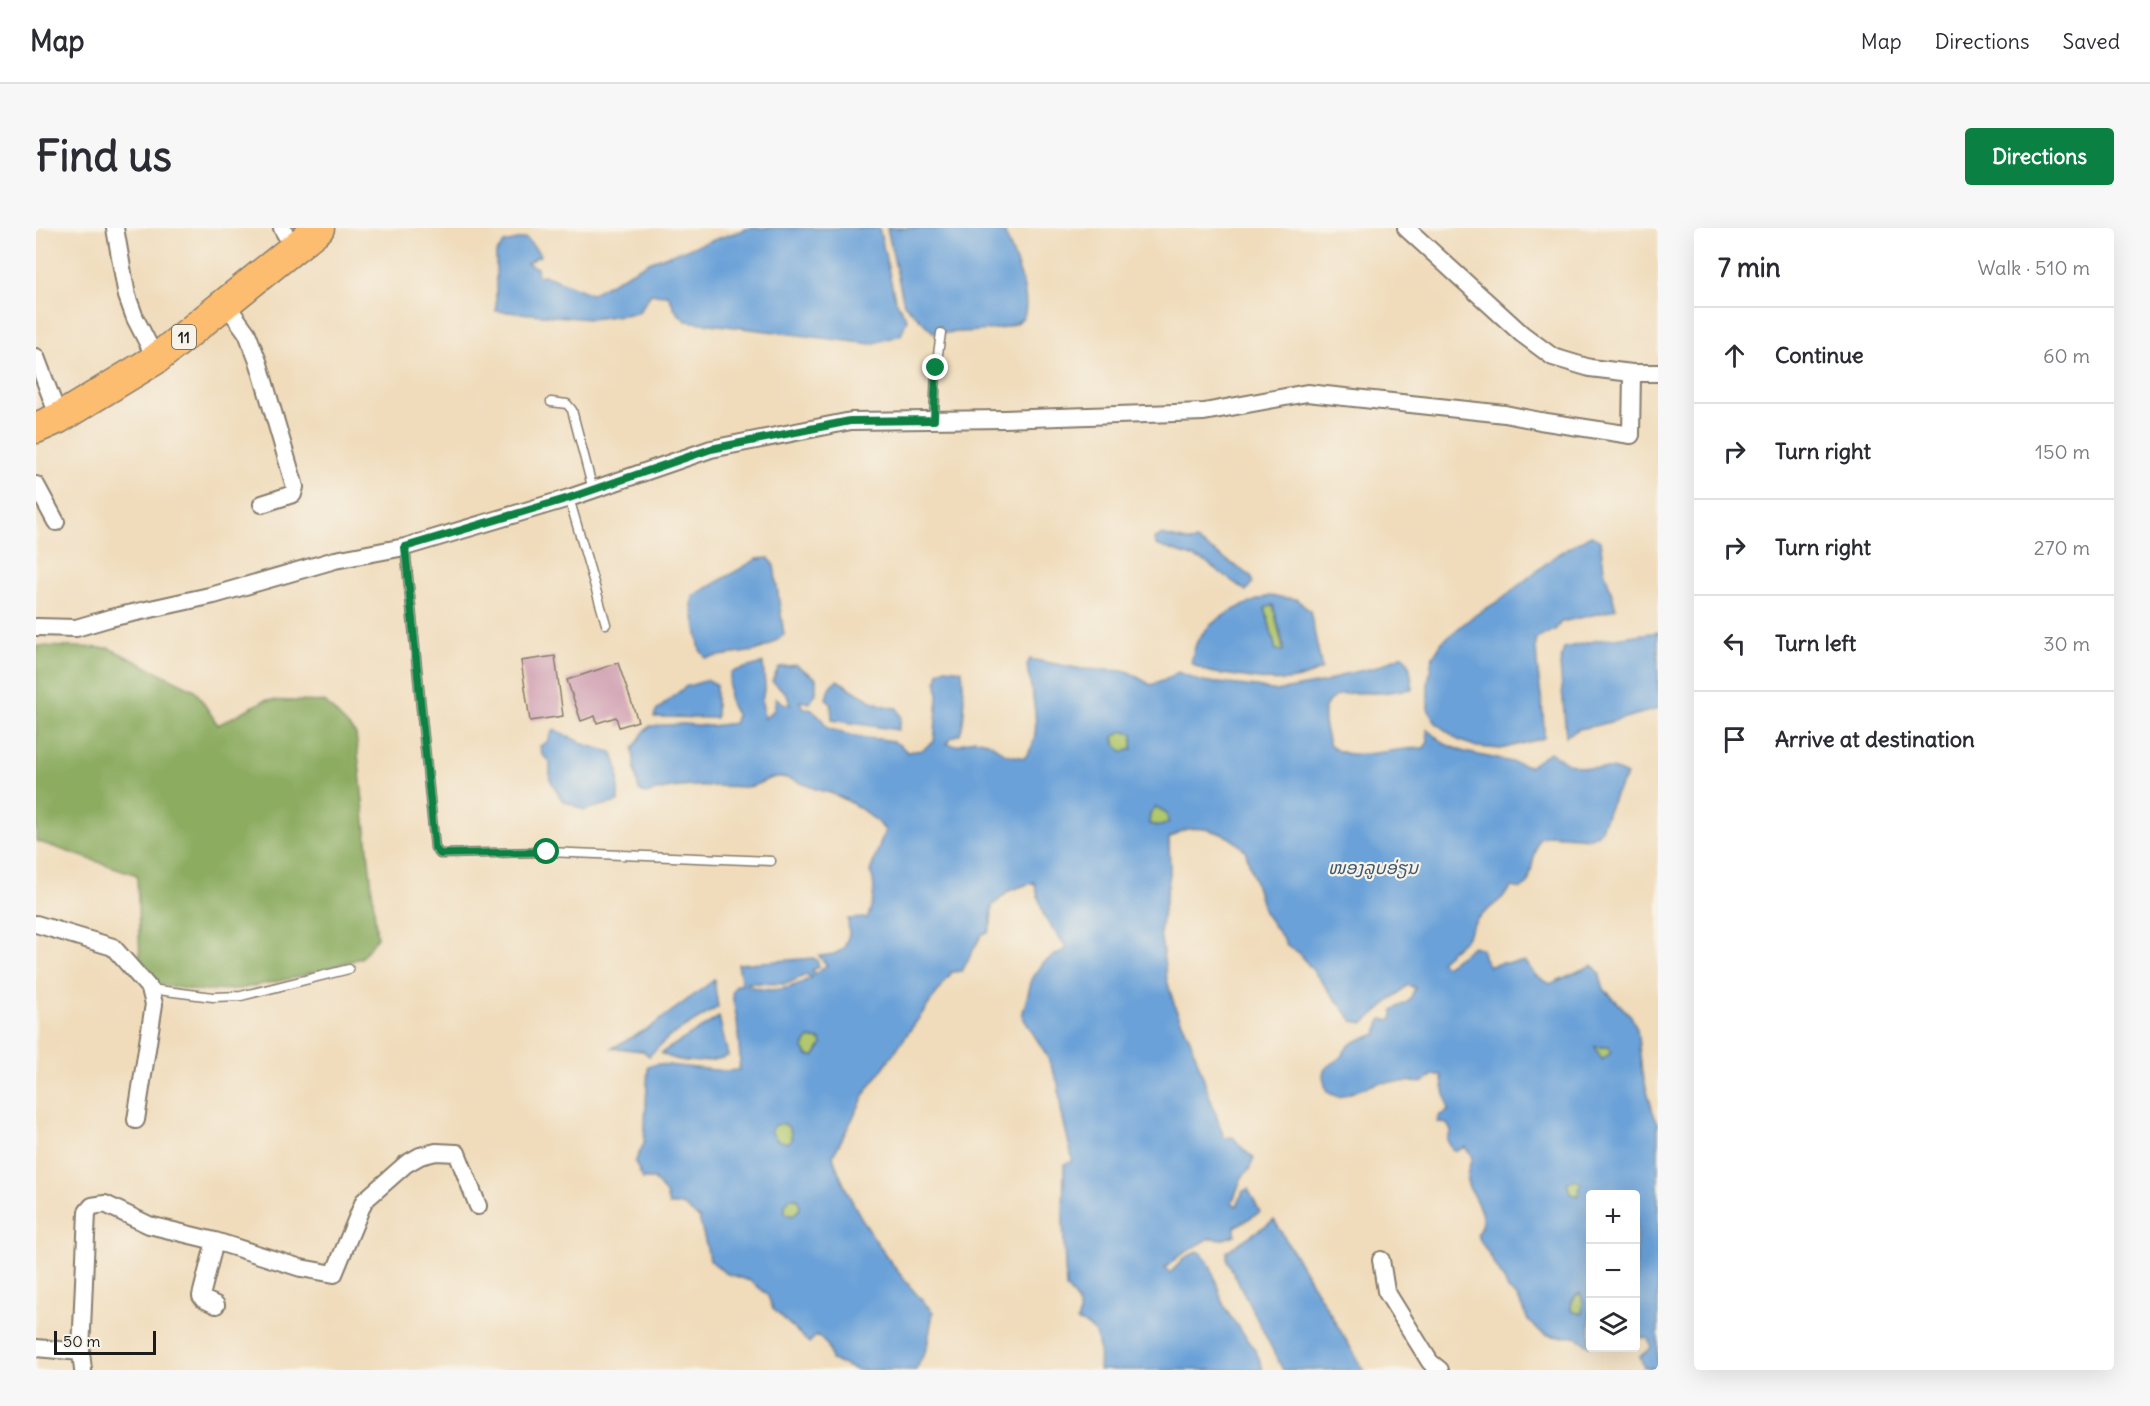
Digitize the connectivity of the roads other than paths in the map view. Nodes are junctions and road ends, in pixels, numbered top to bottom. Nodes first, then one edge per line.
1 (115, 228) edge
2 (319, 228) edge
3 (1406, 228) edge
4 (288, 238) edge
5 (226, 304) junction
6 (941, 333) dead end
7 (36, 357) edge
8 (156, 359) junction
9 (1632, 373) junction
10 (1658, 373) edge
11 (551, 402) dead end
12 (934, 420) junction
13 (48, 423) edge
14 (36, 485) edge
15 (593, 490) junction
16 (569, 498) junction
17 (262, 504) dead end
18 (56, 522) dead end
19 (405, 547) junction
20 (606, 624) dead end
21 (36, 627) edge
22 (771, 861) dead end
23 (36, 924) edge
24 (349, 969) dead end
25 (150, 989) junction
26 (136, 1120) dead end
27 (478, 1206) dead end
28 (214, 1241) junction
29 (1381, 1260) dead end
30 (216, 1305) dead end
31 (36, 1348) edge
32 (81, 1352) junction
33 (83, 1370) edge
34 (1440, 1370) edge

1 - 8 street
2 - 4 highway, 11
3 - 9 street
4 - 5 highway, 11
5 - 8 highway, 11
5 - 17 street
6 - 12 lane
7 - 13 street
8 - 13 highway, 11
9 - 10 street
9 - 12 street
11 - 15 lane
12 - 15 street
14 - 18 street
15 - 16 street
16 - 19 street
16 - 20 lane
19 - 21 street
19 - 22 lane
23 - 25 street
24 - 25 lane
25 - 26 street
27 - 28 street
28 - 30 street
28 - 32 street
29 - 34 street
31 - 32 street
32 - 33 street

